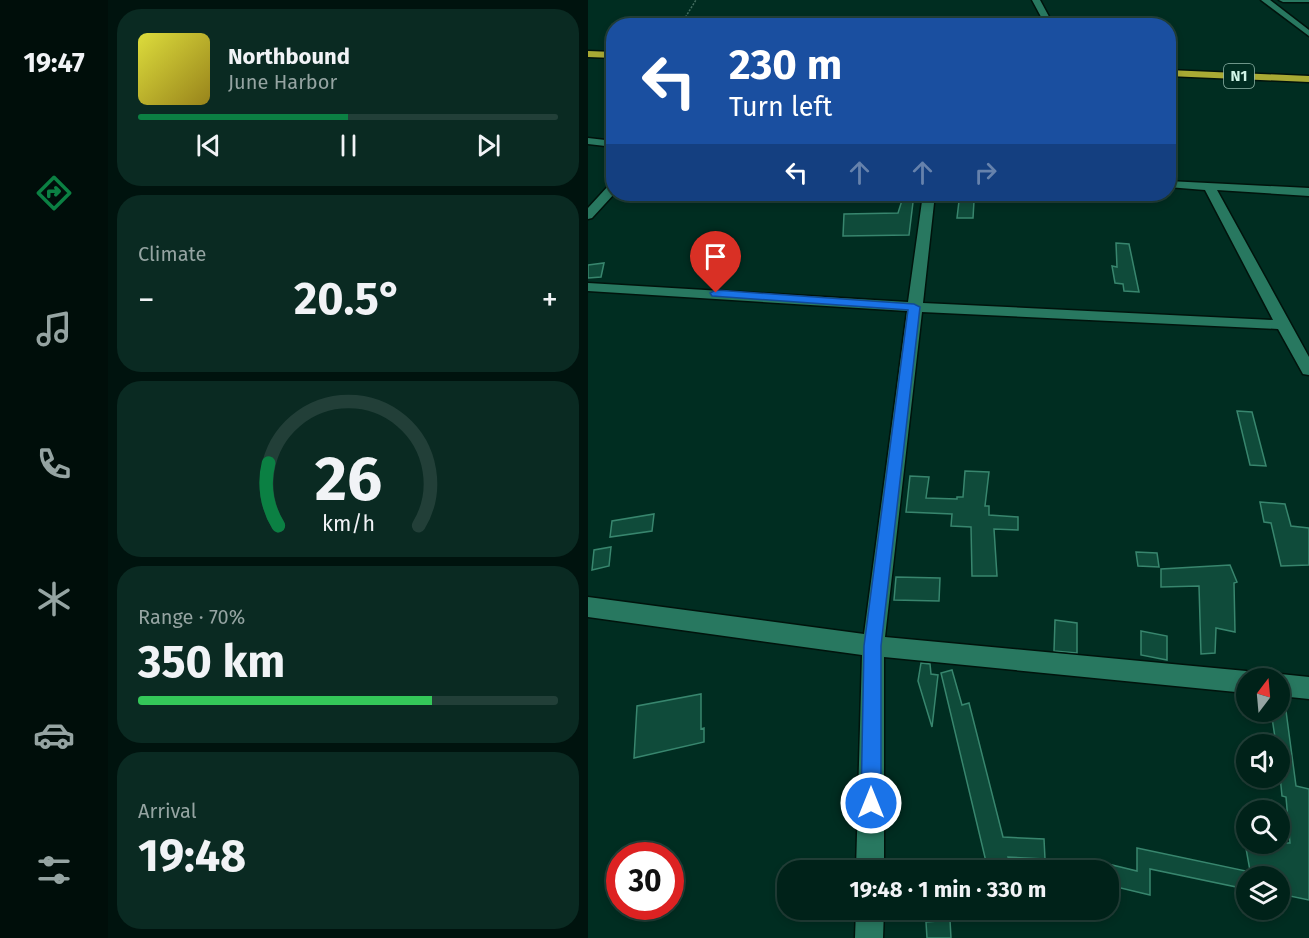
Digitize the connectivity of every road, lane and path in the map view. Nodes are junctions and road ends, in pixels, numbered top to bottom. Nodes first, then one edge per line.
1 (696, 0) edge
2 (1036, 0) edge
3 (1265, 0) edge
4 (1283, 0) edge
5 (1309, 0) edge
6 (685, 18) edge
7 (1046, 18) edge
8 (1309, 34) edge
9 (588, 54) edge
10 (606, 55) edge
11 (1176, 73) edge
12 (1309, 79) edge
13 (588, 141) edge
14 (606, 143) edge
15 (1176, 184) edge
16 (1209, 186) junction
17 (1309, 192) edge
18 (606, 195) edge
19 (928, 201) edge
20 (588, 215) edge
21 (588, 287) edge
22 (914, 307) junction
23 (1282, 325) junction
24 (1309, 370) edge
25 (588, 607) edge
26 (873, 646) junction
27 (1236, 681) edge
28 (1290, 686) edge
29 (1309, 688) edge
30 (870, 860) edge
31 (870, 920) edge
32 (869, 938) edge

1 - 6 path
2 - 7 street
3 - 8 street
4 - 5 street
9 - 10 highway
11 - 12 highway, N1
13 - 14 street
15 - 16 street
16 - 17 street
16 - 23 street
18 - 20 street
19 - 22 street
21 - 22 street
22 - 23 street
22 - 26 street
23 - 24 street
25 - 26 street
26 - 27 street
26 - 30 street
28 - 29 street
31 - 32 street

